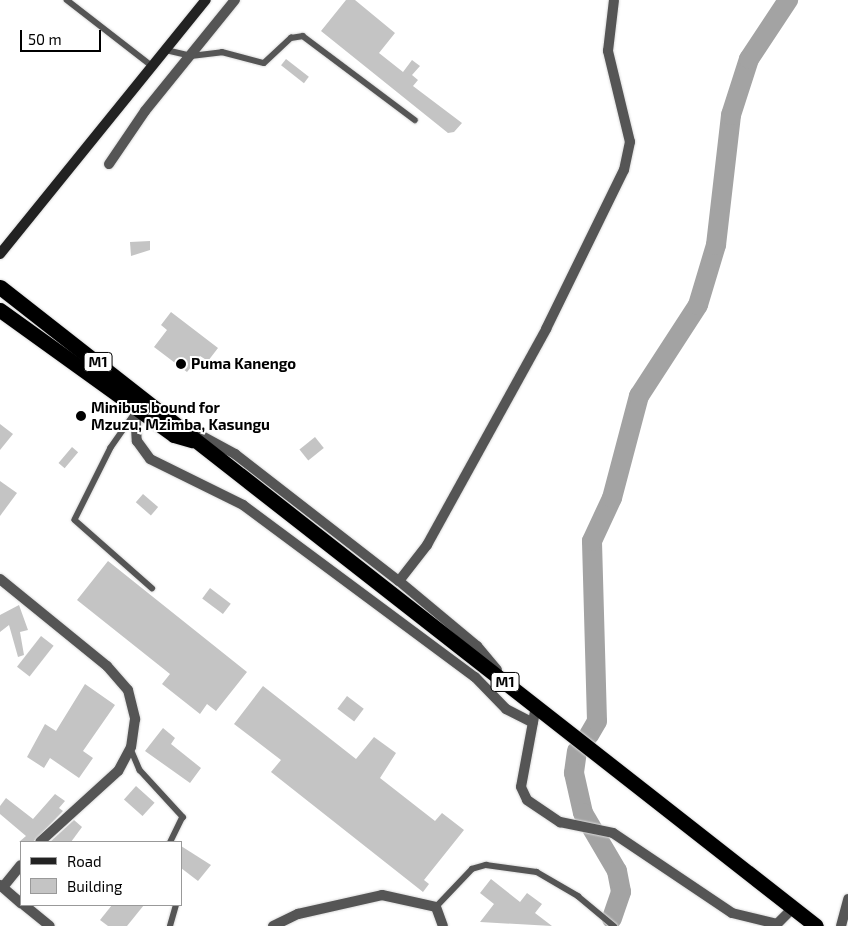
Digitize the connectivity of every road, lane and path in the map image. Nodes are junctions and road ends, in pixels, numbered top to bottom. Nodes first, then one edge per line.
1 (67, 0) edge
2 (206, 0) edge
3 (235, 0) edge
4 (614, 0) edge
5 (166, 50) junction
6 (191, 56) junction
7 (152, 66) junction
8 (414, 120) dead end
9 (109, 164) dead end
10 (0, 254) edge
11 (0, 288) edge
12 (0, 310) edge
13 (136, 411) junction
14 (179, 424) junction
15 (192, 440) junction
16 (0, 578) edge
17 (399, 581) junction
18 (152, 588) dead end
19 (511, 686) junction
20 (536, 706) junction
21 (533, 723) junction
22 (131, 747) junction
23 (41, 841) edge
24 (171, 841) edge
25 (20, 866) edge
26 (1, 886) edge
27 (848, 899) edge
28 (20, 902) edge
29 (25, 906) edge
30 (176, 906) edge
31 (436, 907) junction
32 (793, 908) junction
33 (776, 925) edge
34 (50, 926) edge
35 (170, 926) edge
36 (273, 926) edge
37 (443, 926) edge
38 (614, 926) edge
39 (816, 926) edge
40 (841, 926) edge

1 - 7 lane
2 - 5 main road
3 - 6 street
4 - 17 street
5 - 6 lane
5 - 7 main road
6 - 8 lane
6 - 9 street
7 - 10 main road
11 - 14 highway, M1
12 - 13 highway, M1
13 - 15 highway, M1
13 - 18 lane
13 - 21 street
14 - 15 highway, M1
14 - 17 street
15 - 19 highway, M1
16 - 22 street
17 - 19 street
19 - 20 highway, M1
20 - 21 street
20 - 32 highway, M1
21 - 33 street
22 - 23 street
22 - 24 lane
25 - 26 street
26 - 28 street
27 - 40 street
29 - 34 street
30 - 35 lane
31 - 36 street
31 - 37 street
31 - 38 lane
32 - 33 street
32 - 39 highway, M1

